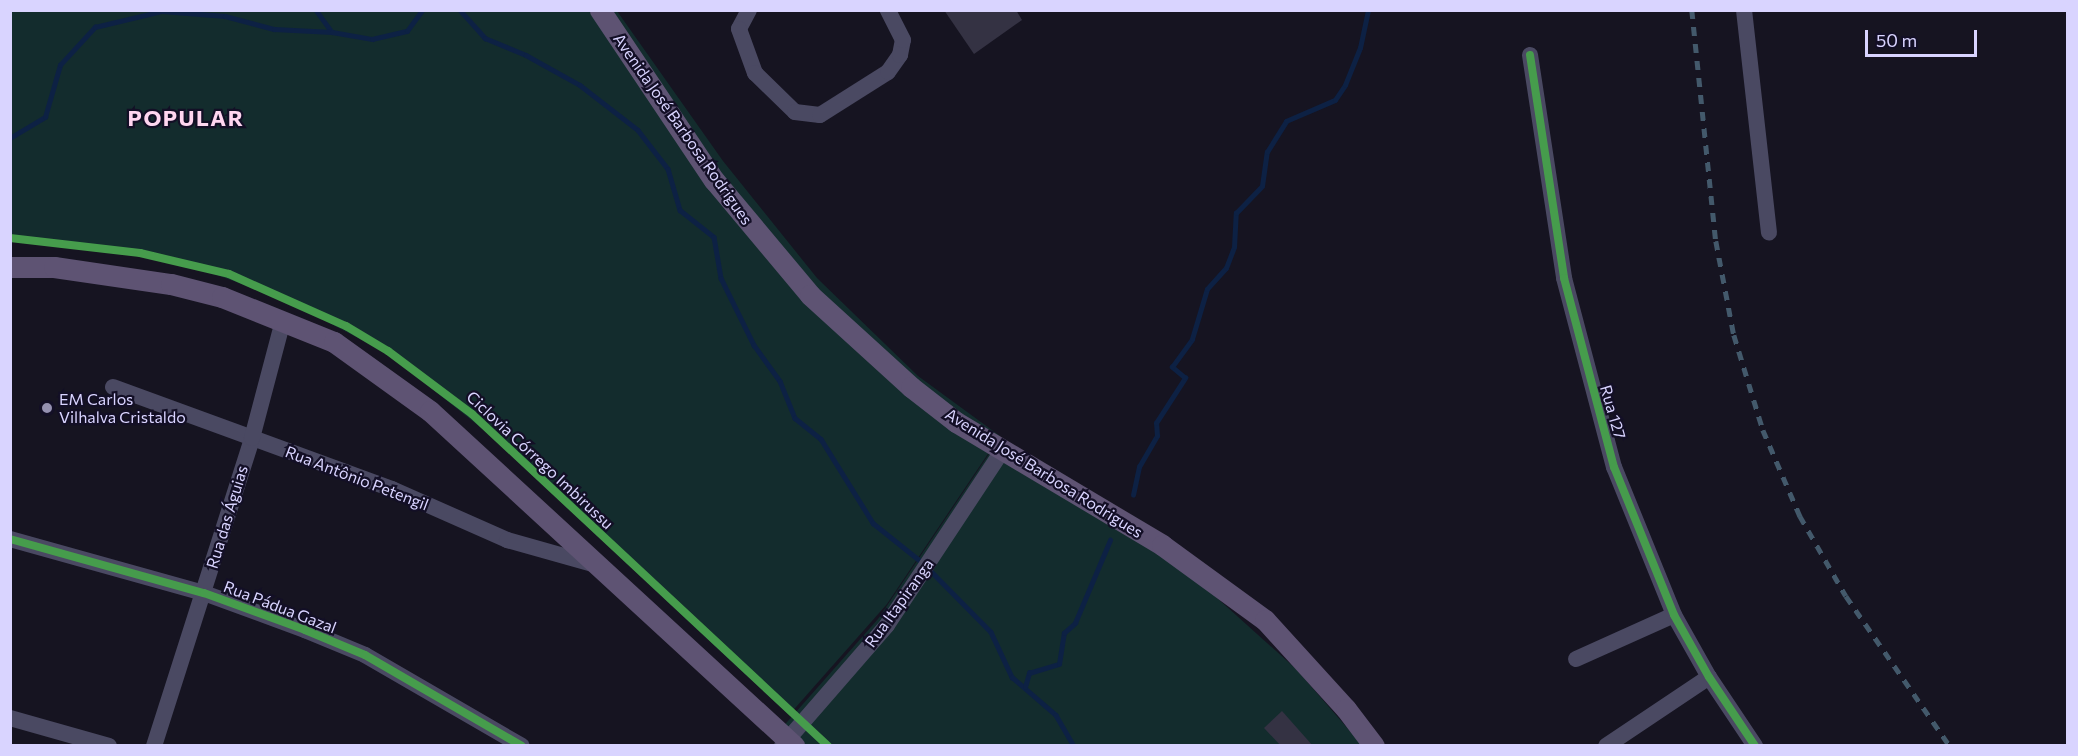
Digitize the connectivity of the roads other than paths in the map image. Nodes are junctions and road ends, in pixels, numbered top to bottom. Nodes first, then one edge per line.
1 (600, 10) edge
2 (749, 10) edge
3 (888, 10) edge
4 (1744, 10) edge
5 (1530, 56) dead end
6 (1769, 233) dead end
7 (10, 267) edge
8 (284, 321) junction
9 (113, 387) dead end
10 (252, 438) junction
11 (1003, 450) junction
12 (10, 539) edge
13 (601, 566) junction
14 (204, 593) junction
15 (1674, 615) junction
16 (1576, 659) dead end
17 (1709, 677) junction
18 (10, 718) edge
19 (788, 743) edge
20 (110, 746) edge
21 (154, 746) edge
22 (522, 746) edge
23 (1374, 746) edge
24 (1606, 746) edge
25 (1755, 746) edge

1 - 11 main road, Avenida José Barbosa Rodrigues
2 - 3 street
4 - 6 street
5 - 15 street, Rua 127
7 - 8 main road
8 - 10 street, Rua das Águias
8 - 13 main road
9 - 10 street, Rua Antônio Petengil
10 - 13 street, Rua Antônio Petengil
10 - 14 street, Rua das Águias
11 - 19 street, Rua Itapiranga
11 - 23 main road, Avenida José Barbosa Rodrigues
12 - 14 street, Rua Pádua Gazal
13 - 19 main road
14 - 21 street, Rua das Águias
14 - 22 street, Rua Pádua Gazal
15 - 16 street
15 - 17 street, Rua 127
17 - 24 street
17 - 25 street, Rua 127
18 - 20 street

